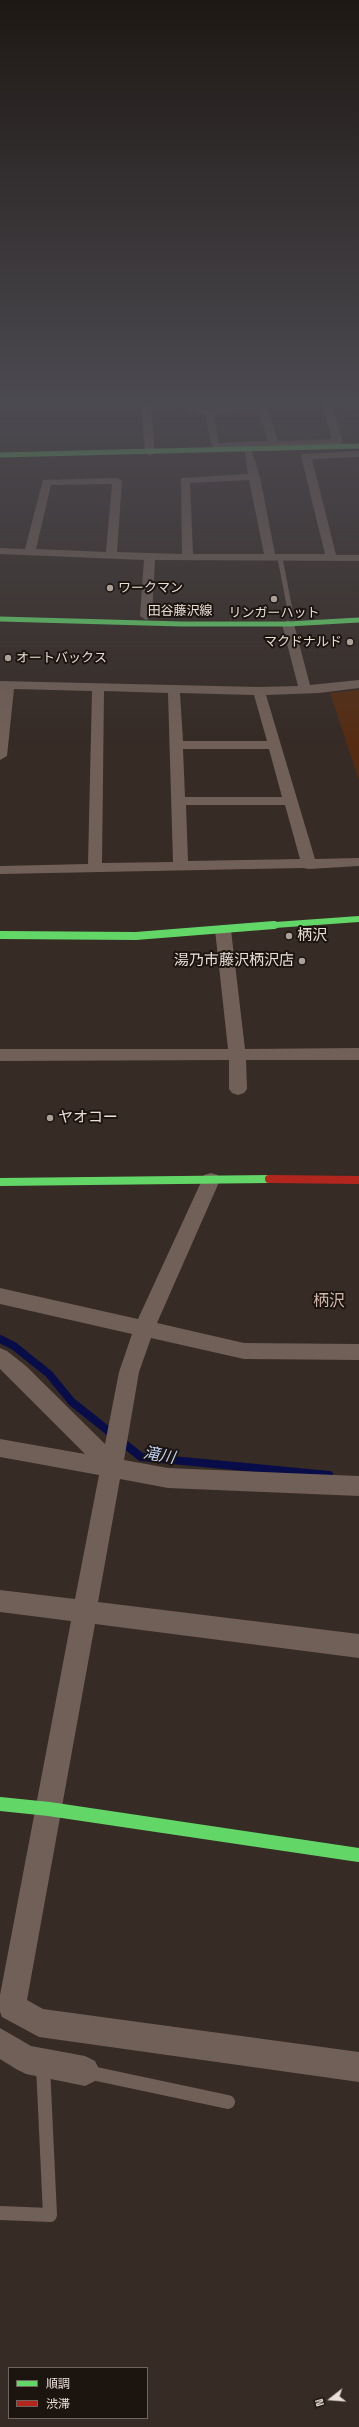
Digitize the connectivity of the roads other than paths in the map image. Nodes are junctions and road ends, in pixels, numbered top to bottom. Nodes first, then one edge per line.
1 (38, 518) edge
2 (114, 518) edge
3 (186, 518) edge
4 (265, 518) edge
5 (321, 518) edge
6 (0, 551) edge
7 (29, 553) junction
8 (111, 556) junction
9 (150, 557) junction
10 (188, 557) junction
11 (275, 558) junction
12 (331, 558) junction
13 (359, 558) edge
14 (0, 610) edge
15 (359, 612) edge
16 (146, 616) junction
17 (0, 619) edge
18 (289, 619) junction
19 (359, 620) edge
20 (359, 684) edge
21 (4, 685) edge
22 (98, 689) junction
23 (305, 689) junction
24 (174, 691) junction
25 (260, 691) junction
26 (176, 745) junction
27 (275, 745) junction
28 (0, 756) edge
29 (178, 801) junction
30 (290, 801) junction
31 (359, 862) edge
32 (308, 865) junction
33 (181, 867) junction
34 (95, 868) junction
35 (0, 870) edge
36 (359, 919) edge
37 (223, 930) junction
38 (0, 935) edge
39 (237, 1053) junction
40 (359, 1054) edge
41 (0, 1055) edge
42 (238, 1089) dead end
43 (211, 1180) junction
44 (359, 1180) edge
45 (0, 1182) edge
46 (0, 1296) edge
47 (145, 1327) junction
48 (359, 1352) edge
49 (0, 1357) edge
50 (0, 1448) edge
51 (113, 1467) junction
52 (359, 1486) edge
53 (0, 1601) edge
54 (85, 1612) junction
55 (359, 1646) edge
56 (0, 1804) edge
57 (49, 1809) junction
58 (359, 1854) edge
59 (0, 2042) edge
60 (42, 2063) junction
61 (359, 2067) edge
62 (85, 2071) joint
63 (228, 2102) dead end
64 (0, 2213) edge

1 - 7 street
2 - 8 street
3 - 10 street
4 - 11 street
5 - 12 street
6 - 7 street
7 - 8 street
8 - 9 street
9 - 10 street
9 - 16 street
10 - 11 street
11 - 12 street
11 - 18 lane
12 - 13 street
14 - 16 street, 田谷藤沢線
15 - 18 street, 田谷藤沢線
16 - 18 street, 田谷藤沢線
17 - 18 street, 田谷藤沢線
18 - 19 street, 田谷藤沢線
18 - 23 street
20 - 23 street
21 - 22 street
21 - 28 street
22 - 24 street
22 - 34 street
23 - 25 street
24 - 25 street
24 - 26 street
25 - 27 street
26 - 27 street
26 - 29 street
27 - 30 street
29 - 30 street
29 - 33 street
30 - 32 street
31 - 32 street
32 - 33 street
33 - 34 street
34 - 35 street
36 - 37 street
37 - 38 street
37 - 39 street
39 - 40 street
39 - 41 street
39 - 42 street
43 - 44 street
43 - 45 street
43 - 47 street
46 - 47 street
47 - 48 street
47 - 51 street
49 - 51 street
50 - 51 street
51 - 52 street
51 - 54 street
53 - 54 street
54 - 55 street
54 - 57 street
56 - 57 street
57 - 58 street
57 - 61 street
59 - 60 street
60 - 62 street
60 - 64 lane
62 - 63 lane

